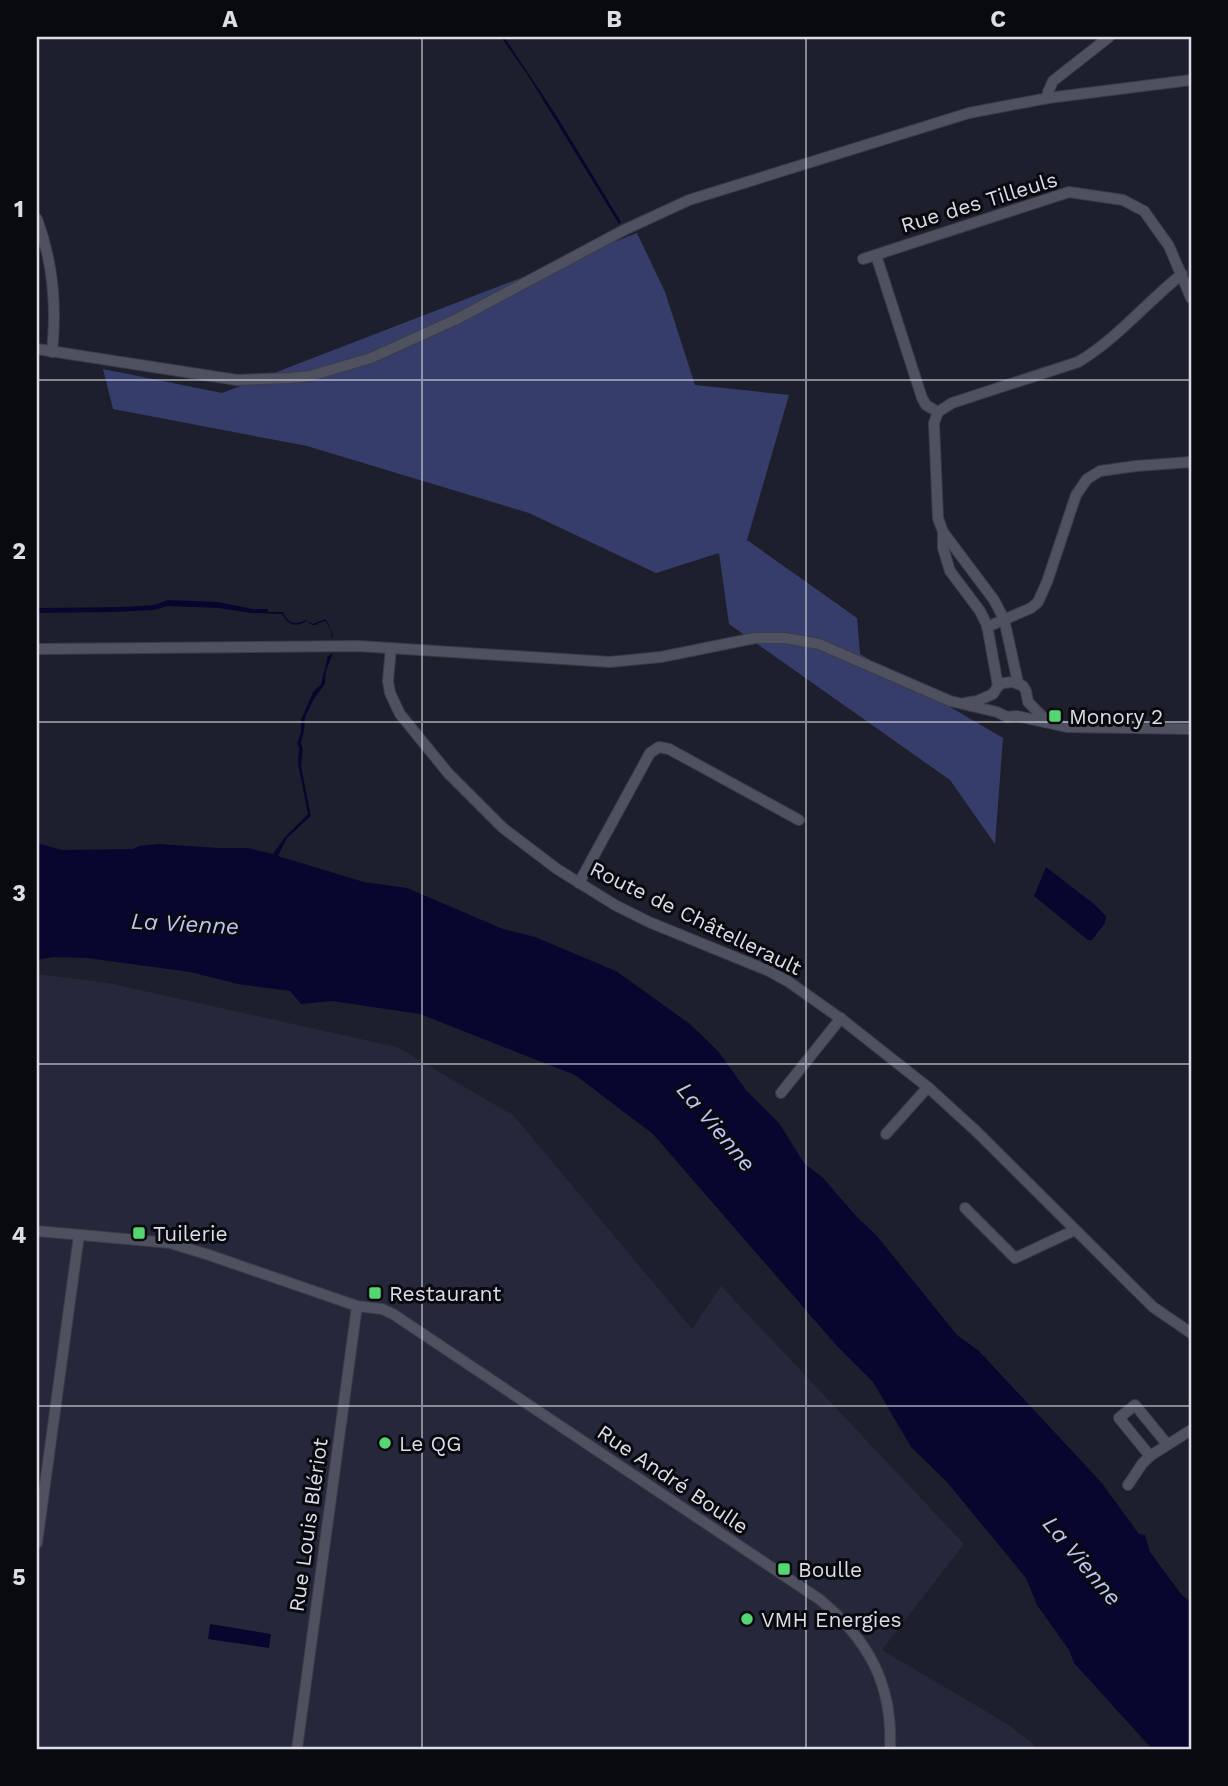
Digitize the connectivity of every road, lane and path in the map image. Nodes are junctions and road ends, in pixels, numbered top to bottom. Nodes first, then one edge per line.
1 (1109, 37) edge
2 (1191, 80) edge
3 (1048, 98) junction
4 (37, 219) edge
5 (876, 255) junction
6 (43, 257) edge
7 (863, 259) dead end
8 (1182, 274) junction
9 (1191, 298) edge
10 (37, 349) edge
11 (52, 352) junction
12 (938, 412) junction
13 (1191, 462) edge
14 (943, 532) junction
15 (1004, 619) junction
16 (987, 627) junction
17 (391, 648) junction
18 (37, 649) edge
19 (1018, 683) junction
20 (996, 690) junction
21 (1028, 702) junction
22 (959, 704) junction
23 (997, 712) junction
24 (1017, 716) junction
25 (1050, 723) junction
26 (1191, 729) edge
27 (799, 820) dead end
28 (579, 883) junction
29 (841, 1018) junction
30 (928, 1087) junction
31 (781, 1093) dead end
32 (887, 1134) dead end
33 (965, 1208) dead end
34 (37, 1230) edge
35 (1075, 1230) junction
36 (79, 1235) junction
37 (357, 1306) junction
38 (1191, 1334) edge
39 (1191, 1430) edge
40 (1167, 1444) junction
41 (1150, 1456) junction
42 (1128, 1485) dead end
43 (37, 1543) edge
44 (297, 1749) edge
45 (890, 1749) edge

1 - 3 street
2 - 3 street
3 - 11 street
4 - 6 street
5 - 7 street, Rue des Tilleuls
5 - 8 street, Rue des Tilleuls
5 - 12 street
6 - 11 street
8 - 9 street, Rue des Tilleuls
8 - 12 street
10 - 11 street
12 - 14 street
13 - 15 street
14 - 15 street
14 - 16 street
15 - 16 street
15 - 19 street
16 - 20 street
17 - 18 street
17 - 22 street
17 - 28 street, Route de Châtellerault
19 - 20 street
19 - 21 street
20 - 22 street
20 - 23 street
21 - 24 street
21 - 25 street
22 - 23 street
23 - 24 street
24 - 25 street
25 - 26 street
27 - 28 street
28 - 29 street, Route de Châtellerault
29 - 30 street, Route de Châtellerault
29 - 31 street
30 - 32 street
30 - 35 street, Route de Châtellerault
33 - 35 street
34 - 36 street, Rue André Boulle
35 - 38 street, Route de Châtellerault
36 - 37 street, Rue André Boulle
36 - 43 street
37 - 44 street, Rue Louis Blériot
37 - 45 street, Rue André Boulle
39 - 40 street
40 - 41 street
40 - 41 street
41 - 42 street

